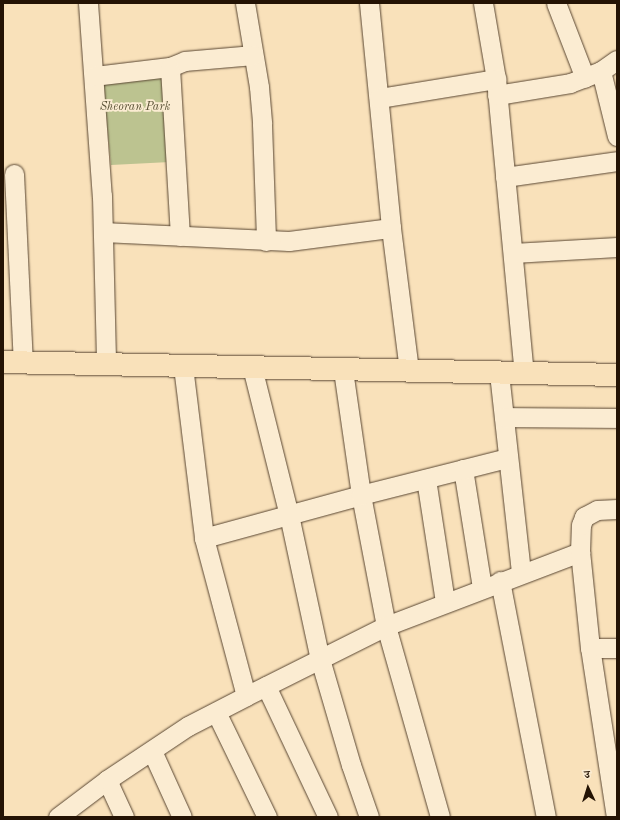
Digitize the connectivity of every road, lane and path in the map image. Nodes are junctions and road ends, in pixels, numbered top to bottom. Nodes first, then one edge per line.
1 (88, 3) edge
2 (245, 3) edge
3 (369, 3) edge
4 (484, 3) edge
5 (556, 3) edge
6 (253, 55) junction
7 (617, 60) edge
8 (170, 67) junction
9 (593, 75) junction
10 (94, 76) junction
11 (497, 87) junction
12 (379, 98) junction
13 (617, 136) edge
14 (617, 161) edge
15 (14, 174) dead end
16 (505, 177) junction
17 (391, 228) junction
18 (103, 232) junction
19 (180, 236) junction
20 (266, 241) junction
21 (617, 247) edge
22 (513, 254) junction
23 (13, 362) edge
24 (106, 365) junction
25 (183, 366) junction
26 (252, 367) junction
27 (343, 370) junction
28 (409, 371) junction
29 (498, 373) junction
30 (524, 373) junction
31 (617, 375) edge
32 (504, 418) junction
33 (617, 418) edge
34 (507, 458) junction
35 (463, 469) junction
36 (426, 479) junction
37 (361, 495) junction
38 (617, 510) edge
39 (289, 515) junction
40 (204, 538) junction
41 (580, 552) junction
42 (521, 574) junction
43 (500, 581) junction
44 (482, 588) junction
45 (445, 602) junction
46 (386, 626) junction
47 (590, 648) junction
48 (617, 648) edge
49 (320, 659) junction
50 (266, 686) junction
51 (246, 696) junction
52 (216, 712) junction
53 (152, 751) junction
54 (107, 780) junction
55 (259, 814) edge
56 (65, 815) edge
57 (124, 817) edge
58 (182, 817) edge
59 (328, 817) edge
60 (369, 817) edge
61 (440, 817) edge
62 (546, 817) edge
63 (616, 817) edge

1 - 10 street
2 - 6 street
3 - 12 street
4 - 11 street
5 - 9 street
6 - 8 street
6 - 20 street
7 - 9 street
8 - 10 street
8 - 19 street
9 - 11 street
9 - 13 street
10 - 18 street
11 - 12 street
11 - 16 street
12 - 17 street
14 - 16 street
15 - 23 street
16 - 22 street
17 - 20 street
17 - 28 street
18 - 19 street
18 - 24 street
19 - 20 street
21 - 22 street
22 - 30 street
23 - 24 main road
24 - 25 main road
25 - 26 main road
25 - 40 street
26 - 27 main road
26 - 39 street
27 - 28 main road
27 - 37 street
28 - 29 main road
29 - 30 main road
29 - 32 street
30 - 31 main road
32 - 33 street
32 - 34 street
34 - 35 street
34 - 42 street
35 - 36 street
35 - 44 street
36 - 37 street
36 - 45 street
37 - 39 street
37 - 46 street
38 - 41 street
39 - 40 street
39 - 49 street
40 - 51 street
41 - 42 street
41 - 47 street
42 - 43 street
43 - 44 street
43 - 62 street
44 - 45 street
45 - 46 street
46 - 49 street
46 - 61 street
47 - 48 street
47 - 63 street
49 - 50 street
49 - 60 street
50 - 51 street
50 - 59 street
51 - 52 street
52 - 53 street
52 - 55 street
53 - 54 street
53 - 58 street
54 - 56 street
54 - 57 street

